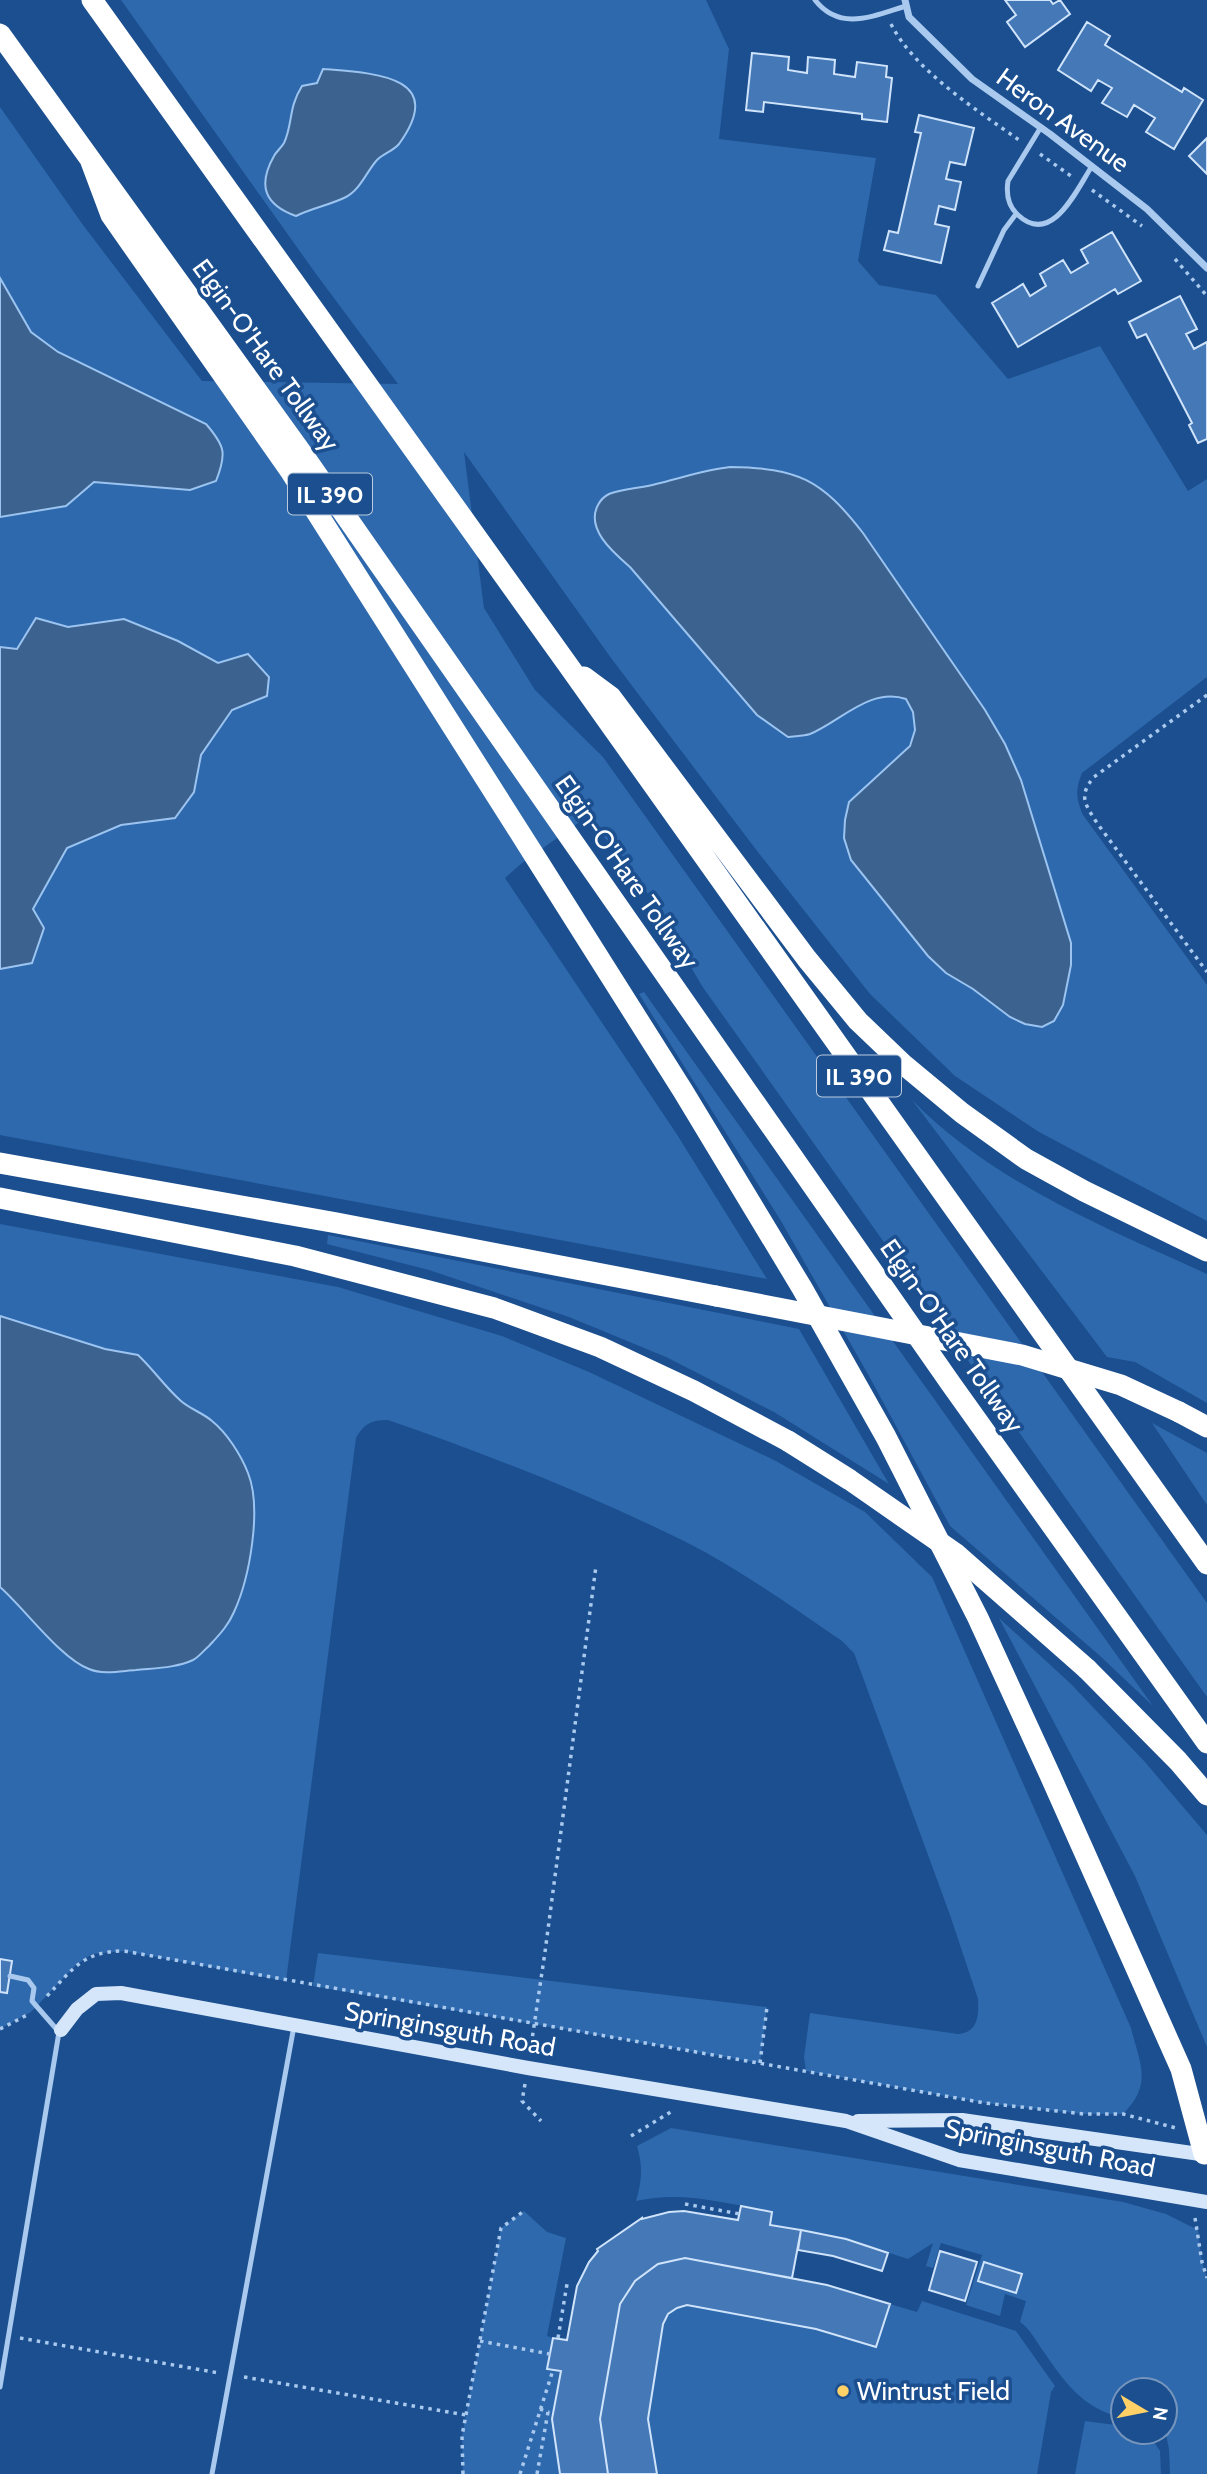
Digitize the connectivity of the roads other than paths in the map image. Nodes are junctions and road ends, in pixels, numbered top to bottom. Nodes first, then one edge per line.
1 (92, 0) edge
2 (815, 0) edge
3 (906, 3) edge
4 (0, 34) edge
5 (1041, 127) junction
6 (90, 159) junction
7 (1092, 166) junction
8 (1016, 214) junction
9 (1207, 268) edge
10 (978, 286) dead end
11 (568, 665) junction
12 (0, 1163) edge
13 (0, 1198) edge
14 (1207, 1251) edge
15 (1207, 1427) edge
16 (1207, 1564) edge
17 (1207, 1742) edge
18 (1207, 1795) edge
19 (10, 1976) dead end
20 (294, 2026) junction
21 (61, 2030) dead end
22 (846, 2121) junction
23 (1206, 2158) edge
24 (1207, 2202) edge
25 (0, 2386) edge
26 (212, 2474) edge

1 - 11 highway, IL 390
2 - 3 lane
3 - 5 street, Heron Avenue
4 - 6 highway, Elgin-O'Hare Tollway / IL 390
5 - 7 street, Heron Avenue
5 - 8 lane
6 - 17 highway, Elgin-O'Hare Tollway / IL 390
6 - 23 highway
7 - 8 lane
7 - 9 street, Heron Avenue
8 - 10 lane
11 - 14 highway
11 - 16 highway, IL 390
12 - 15 highway, bridge
13 - 18 highway, bridge
19 - 25 lane
20 - 21 street, Springinsguth Road
20 - 22 street, Springinsguth Road
20 - 26 lane
22 - 23 street, Springinsguth Road
22 - 24 street, Springinsguth Road

